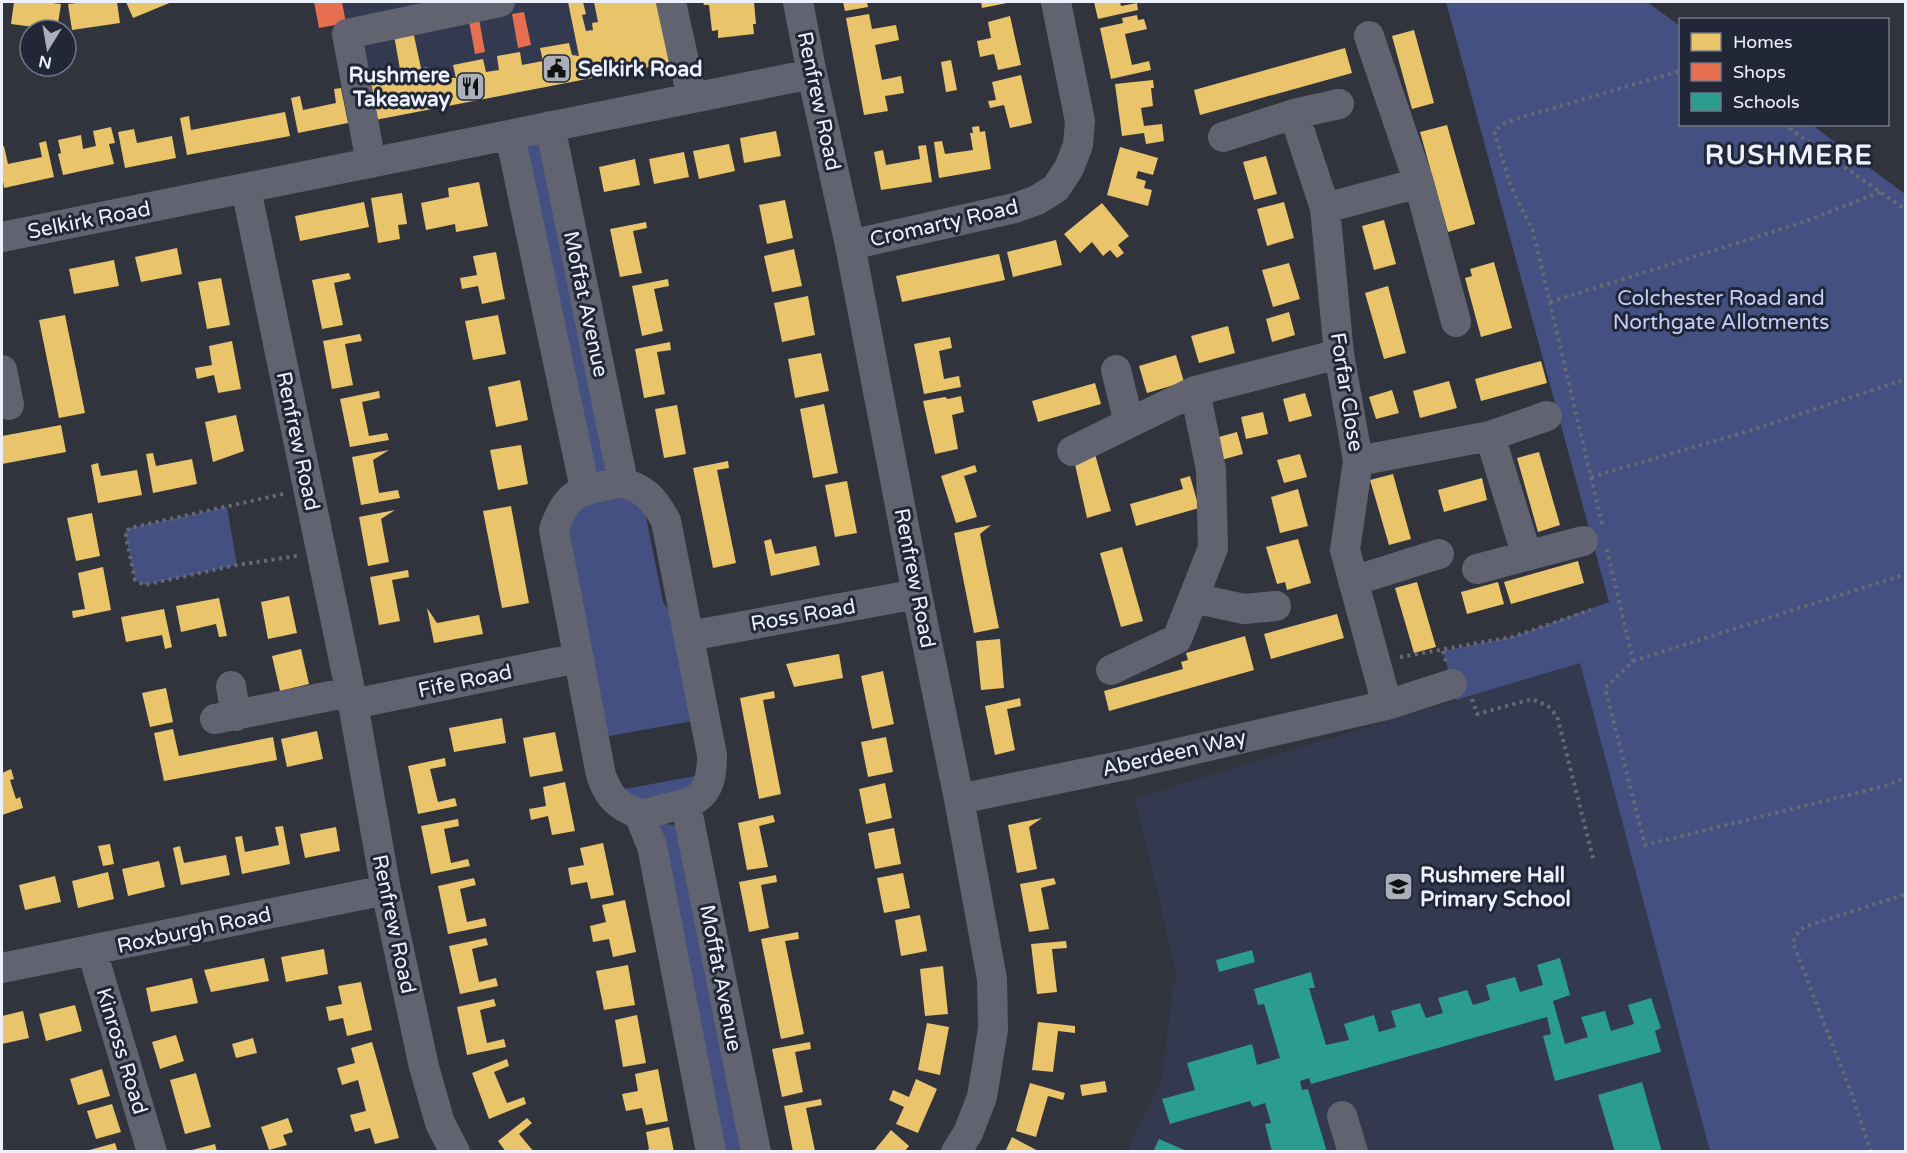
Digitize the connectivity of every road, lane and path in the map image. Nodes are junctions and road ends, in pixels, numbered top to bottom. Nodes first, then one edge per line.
1 (500, 2) edge
2 (671, 2) edge
3 (798, 2) edge
4 (1056, 2) edge
5 (1369, 36) dead end
6 (1679, 70) edge
7 (812, 74) junction
8 (692, 98) junction
9 (1339, 104) dead end
10 (1294, 114) junction
11 (550, 126) junction
12 (1786, 126) edge
13 (510, 135) junction
14 (1223, 137) dead end
15 (371, 163) junction
16 (1419, 183) junction
17 (246, 189) junction
18 (1880, 192) junction
19 (1325, 208) junction
20 (1905, 210) edge
21 (2, 237) edge
22 (850, 245) junction
23 (1550, 302) junction
24 (1456, 322) dead end
25 (1339, 354) junction
26 (2, 370) edge
27 (1116, 370) dead end
28 (1905, 379) edge
29 (1195, 391) junction
30 (9, 405) dead end
31 (1546, 416) dead end
32 (1129, 423) junction
33 (1490, 436) junction
34 (1072, 451) dead end
35 (1358, 461) junction
36 (1591, 477) junction
37 (623, 482) junction
38 (308, 488) junction
39 (585, 489) junction
40 (1598, 540) junction
41 (321, 554) junction
42 (1439, 554) dead end
43 (1527, 556) junction
44 (1478, 569) dead end
45 (1905, 574) edge
46 (1353, 581) junction
47 (917, 594) junction
48 (1193, 598) junction
49 (1276, 606) dead end
50 (1591, 610) dead end
51 (689, 636) junction
52 (578, 658) junction
53 (1375, 661) junction
54 (1633, 661) junction
55 (1111, 670) dead end
56 (1452, 684) joint
57 (231, 686) dead end
58 (351, 698) junction
59 (1387, 705) junction
60 (1905, 778) edge
61 (959, 800) junction
62 (686, 805) junction
63 (639, 814) junction
64 (1594, 862) dead end
65 (386, 890) junction
66 (1905, 894) edge
67 (92, 951) junction
68 (2, 969) edge
69 (1342, 1116) dead end
70 (152, 1152) edge
71 (455, 1152) edge
72 (711, 1152) edge
73 (756, 1152) edge
74 (956, 1152) edge
75 (1353, 1152) edge
76 (1871, 1152) edge

1 - 15 street
2 - 8 street
3 - 7 street, Renfrew Road
4 - 22 street, Cromarty Road
5 - 16 street
6 - 23 path
7 - 8 street, Selkirk Road
7 - 22 street, Renfrew Road
8 - 11 street, Selkirk Road
9 - 10 street
10 - 14 street
10 - 19 street, Forfar Close
11 - 13 street, Selkirk Road
11 - 37 street, Moffat Avenue
12 - 18 path
13 - 15 street, Selkirk Road
13 - 39 street, Moffat Avenue
15 - 17 street, Selkirk Road
16 - 19 street
16 - 24 street
17 - 21 street, Selkirk Road
17 - 38 street, Renfrew Road
18 - 20 path
18 - 23 path
19 - 25 street, Forfar Close
22 - 47 street, Renfrew Road
23 - 36 path
25 - 29 street
25 - 35 street, Forfar Close
26 - 30 street
27 - 32 street
28 - 36 path
29 - 32 street
29 - 48 street
31 - 33 street
32 - 34 street
33 - 35 street
33 - 43 street
35 - 46 street, Forfar Close
36 - 40 path
37 - 39 street
37 - 51 street
38 - 41 street, Renfrew Road
38 - 41 path
39 - 52 street
40 - 43 street
40 - 54 path
41 - 58 street, Renfrew Road
42 - 46 street
43 - 44 street
45 - 54 path
46 - 53 street, Forfar Close
47 - 51 street, Ross Road
47 - 61 street, Renfrew Road
48 - 49 street
48 - 55 street
50 - 53 path
51 - 62 street
52 - 58 street, Fife Road
52 - 63 street
53 - 59 street, Forfar Close
54 - 60 path
56 - 59 street, Aberdeen Way
56 - 64 path
57 - 58 street
58 - 65 street, Renfrew Road
59 - 61 street, Aberdeen Way
61 - 74 street, Renfrew Road
62 - 63 street
62 - 73 street, Moffat Avenue
63 - 72 street, Moffat Avenue
65 - 67 street, Roxburgh Road
65 - 71 street, Renfrew Road
66 - 76 path
67 - 68 street, Roxburgh Road
67 - 70 street, Kinross Road
69 - 75 street

